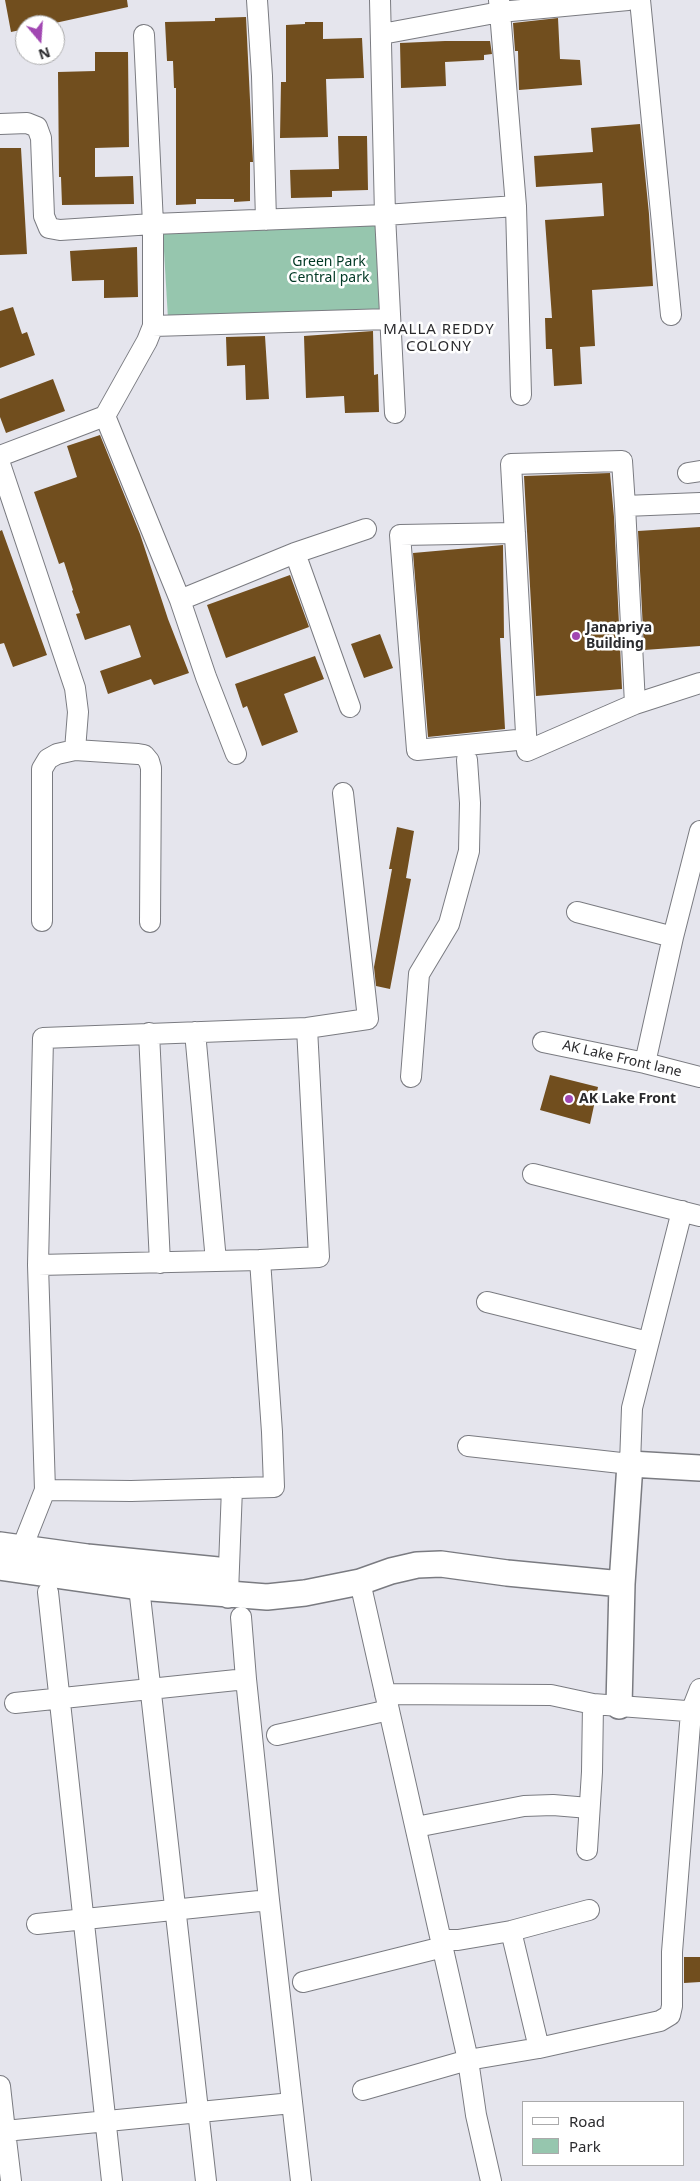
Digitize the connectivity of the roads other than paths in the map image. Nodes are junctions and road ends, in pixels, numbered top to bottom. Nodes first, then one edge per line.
1 (257, 0) edge
2 (380, 0) edge
3 (628, 0) edge
4 (640, 0) edge
5 (591, 1) edge
6 (500, 6) edge
7 (382, 34) junction
8 (144, 35) dead end
9 (0, 124) edge
10 (516, 206) junction
11 (385, 215) junction
12 (266, 220) junction
13 (153, 224) junction
14 (670, 315) dead end
15 (390, 319) junction
16 (150, 333) junction
17 (521, 394) dead end
18 (395, 413) dead end
19 (105, 416) junction
20 (0, 456) edge
21 (0, 464) edge
22 (700, 503) edge
23 (625, 506) junction
24 (366, 529) dead end
25 (515, 532) junction
26 (295, 553) junction
27 (180, 600) junction
28 (700, 683) edge
29 (635, 704) junction
30 (350, 707) dead end
31 (527, 739) junction
32 (75, 750) junction
33 (236, 754) dead end
34 (467, 760) dead end
35 (343, 793) dead end
36 (700, 831) edge
37 (577, 912) dead end
38 (42, 921) dead end
39 (150, 922) dead end
40 (673, 937) junction
41 (307, 1028) junction
42 (195, 1032) junction
43 (149, 1033) junction
44 (544, 1042) dead end
45 (645, 1063) junction
46 (411, 1077) dead end
47 (700, 1077) edge
48 (533, 1174) dead end
49 (691, 1214) edge
50 (260, 1260) junction
51 (216, 1261) junction
52 (160, 1262) junction
53 (38, 1266) junction
54 (488, 1302) dead end
55 (648, 1342) junction
56 (468, 1446) dead end
57 (630, 1464) junction
58 (700, 1468) edge
59 (232, 1488) junction
60 (45, 1490) junction
61 (10, 1557) edge
62 (360, 1582) junction
63 (622, 1584) junction
64 (139, 1587) junction
65 (48, 1592) dead end
66 (228, 1595) junction
67 (241, 1617) dead end
68 (246, 1679) junction
69 (152, 1688) junction
70 (700, 1689) edge
71 (59, 1698) junction
72 (387, 1702) junction
73 (15, 1703) dead end
74 (593, 1704) junction
75 (619, 1706) junction
76 (695, 1712) edge
77 (276, 1735) dead end
78 (589, 1808) junction
79 (416, 1827) junction
80 (586, 1850) dead end
81 (268, 1900) junction
82 (176, 1910) junction
83 (589, 1910) dead end
84 (83, 1919) junction
85 (37, 1924) dead end
86 (511, 1931) junction
87 (442, 1943) junction
88 (303, 1982) dead end
89 (539, 2048) junction
90 (468, 2060) junction
91 (0, 2086) edge
92 (363, 2090) dead end
93 (292, 2103) junction
94 (199, 2112) junction
95 (105, 2122) junction
96 (3, 2131) edge
97 (11, 2181) edge
98 (112, 2181) edge
99 (206, 2181) edge
100 (301, 2181) edge
101 (491, 2181) edge

1 - 12 street
2 - 7 street
3 - 5 street
4 - 14 street
5 - 6 street
6 - 7 street
6 - 10 street
7 - 11 street
8 - 13 street
9 - 13 street
10 - 11 street
10 - 17 street
11 - 12 street
11 - 15 street
12 - 13 street
13 - 16 street
15 - 16 street
15 - 18 street
16 - 19 street
19 - 20 street
19 - 27 street
21 - 32 street
22 - 23 street
23 - 25 street
23 - 29 street
24 - 26 street
25 - 31 street
25 - 31 street
26 - 27 street
26 - 30 street
27 - 33 street
28 - 29 street
29 - 31 street
32 - 38 street
32 - 39 street
34 - 46 street
35 - 41 street
36 - 40 street
37 - 40 street
40 - 45 street
41 - 42 street
41 - 50 street
42 - 43 street
42 - 51 street
43 - 52 street
43 - 53 street
44 - 45 street, AK Lake Front lane
45 - 47 street, AK Lake Front lane
48 - 49 street
49 - 55 street
50 - 51 street
50 - 59 street
51 - 52 street
52 - 53 street
53 - 60 street
54 - 55 street
55 - 57 street
56 - 57 street
57 - 58 street
57 - 63 street
59 - 60 street
59 - 66 street
60 - 61 street
61 - 64 street
61 - 66 street
62 - 63 street
62 - 66 street
62 - 72 street
63 - 75 street
64 - 66 street
64 - 69 street
65 - 71 street
67 - 68 street
68 - 69 street
68 - 81 street
69 - 71 street
69 - 82 street
70 - 76 street
71 - 73 street
71 - 84 street
72 - 74 street
72 - 77 street
72 - 79 street
74 - 75 street
74 - 78 street
75 - 76 street
76 - 89 street
78 - 79 street
78 - 80 street
79 - 87 street
81 - 82 street
81 - 93 street
82 - 84 street
82 - 94 street
83 - 86 street
84 - 85 street
84 - 95 street
86 - 87 street
86 - 89 street
87 - 88 street
87 - 90 street
89 - 90 street
90 - 92 street
90 - 101 street
91 - 96 street
93 - 94 street
93 - 100 street
94 - 95 street
94 - 99 street
95 - 96 street
95 - 98 street
96 - 97 street

